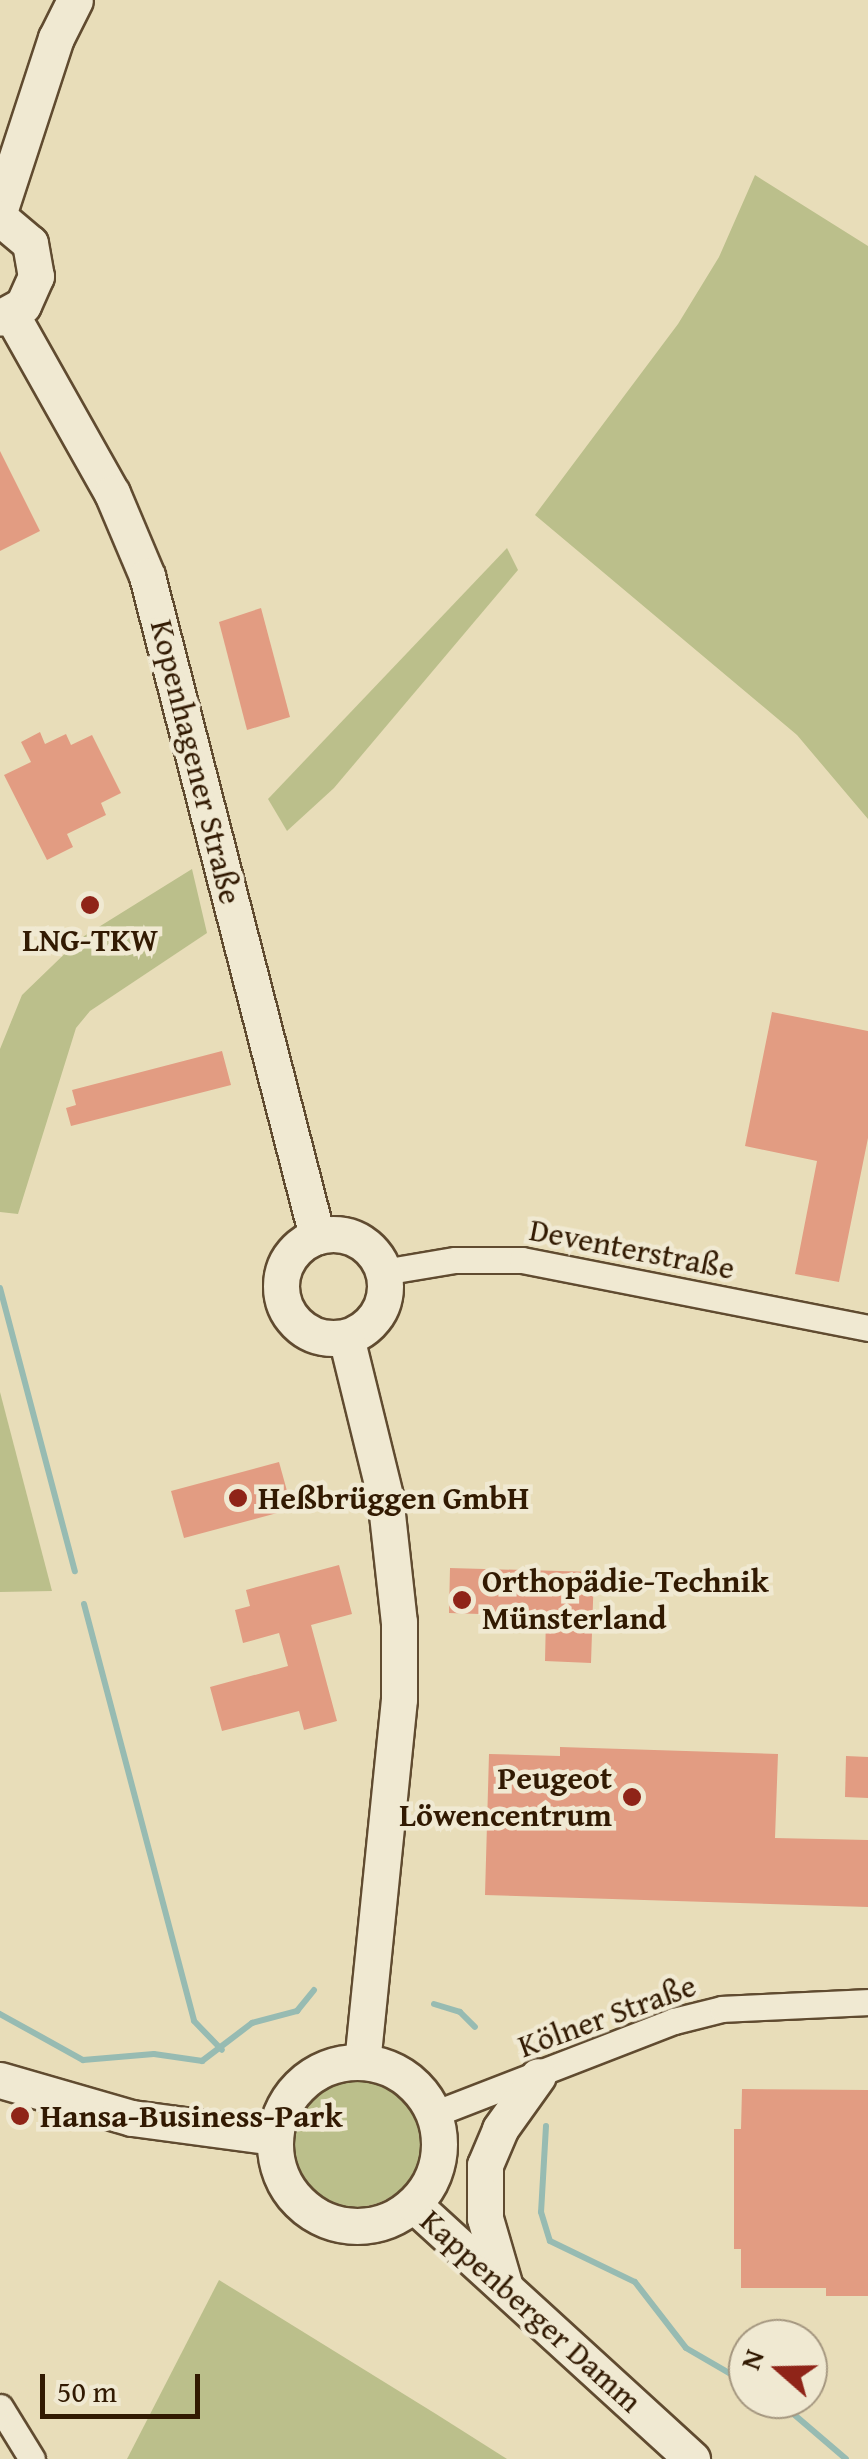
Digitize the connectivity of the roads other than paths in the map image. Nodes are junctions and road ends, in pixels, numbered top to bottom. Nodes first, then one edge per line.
1 (75, 0) edge
2 (0, 209) edge
3 (0, 218) edge
4 (6, 316) edge
5 (316, 1236) junction
6 (383, 1272) junction
7 (868, 1328) edge
8 (346, 1336) junction
9 (868, 2002) edge
10 (362, 2061) junction
11 (538, 2076) junction
12 (0, 2080) edge
13 (434, 2114) junction
14 (274, 2136) junction
15 (413, 2204) junction
16 (504, 2287) junction
17 (0, 2407) edge
18 (32, 2459) edge
19 (692, 2459) edge

1 - 2 main road
3 - 4 main road
4 - 5 main road, Kopenhagener Straße
5 - 6 main road
5 - 8 main road
6 - 7 street, Deventerstraße
6 - 8 main road
8 - 10 main road
9 - 11 street, Kölner Straße
10 - 13 main road
10 - 14 main road
11 - 13 street, Kölner Straße
11 - 16 main road
12 - 14 main road
13 - 15 main road
14 - 15 main road
15 - 16 main road, Kappenberger Damm
16 - 19 main road, Kappenberger Damm
17 - 18 street

